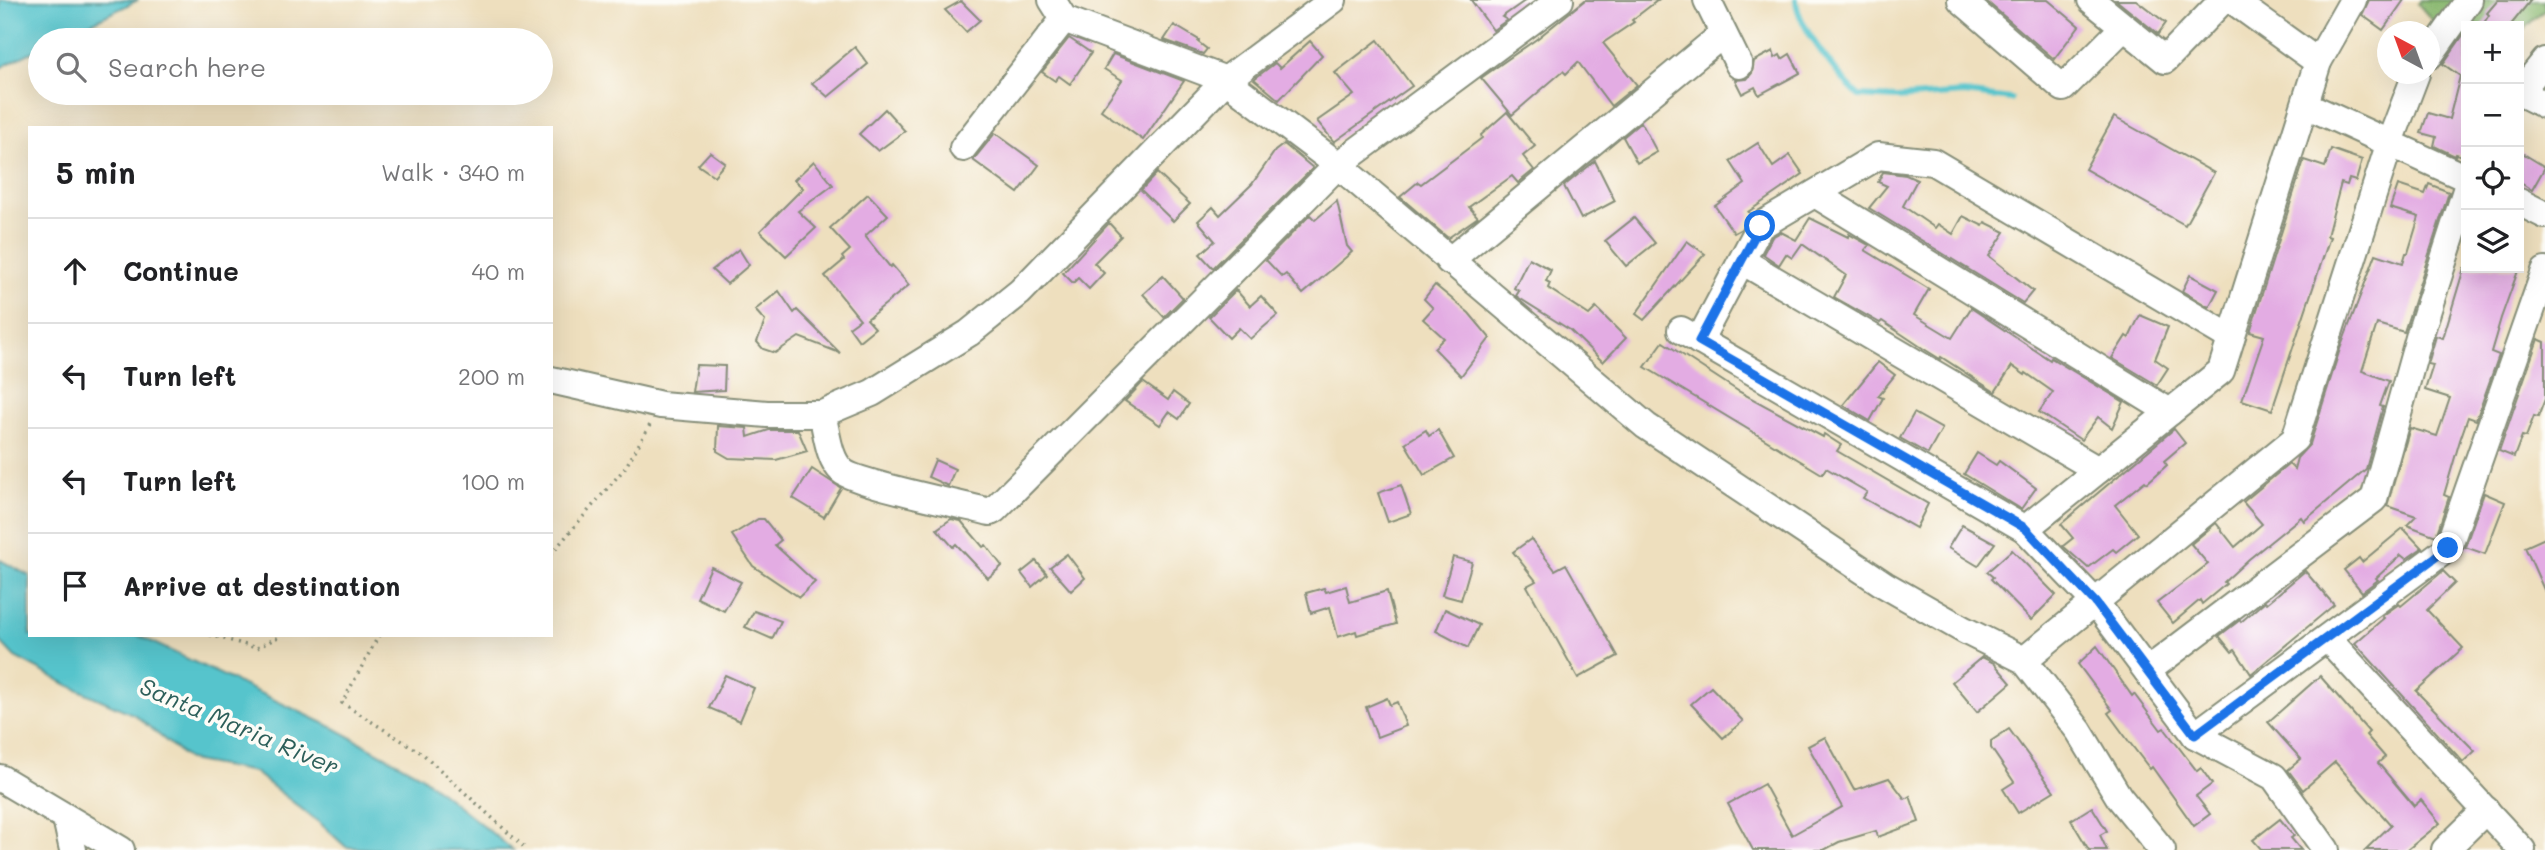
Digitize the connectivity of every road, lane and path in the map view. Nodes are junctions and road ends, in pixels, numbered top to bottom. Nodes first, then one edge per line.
1 (1333, 0) edge
2 (1560, 0) edge
3 (1707, 0) edge
4 (1961, 0) edge
5 (2091, 0) edge
6 (2223, 0) edge
7 (2232, 0) edge
8 (2353, 0) edge
9 (2469, 0) edge
10 (1058, 10) edge
11 (2124, 27) junction
12 (1723, 34) junction
13 (2440, 41) edge
14 (2545, 61) edge
15 (2318, 62) junction
16 (1739, 65) dead end
17 (1226, 80) junction
18 (2412, 84) edge
19 (2524, 87) edge
20 (2524, 95) edge
21 (2306, 105) junction
22 (2545, 105) edge
23 (2390, 142) junction
24 (962, 148) dead end
25 (1338, 165) junction
26 (2461, 176) edge
27 (1815, 194) junction
28 (2524, 204) edge
29 (2461, 206) edge
30 (2545, 215) edge
31 (1449, 261) junction
32 (1742, 261) junction
33 (2545, 271) edge
34 (2539, 314) edge
35 (2231, 338) junction
36 (553, 380) edge
37 (661, 405) junction
38 (2170, 412) junction
39 (822, 414) junction
40 (2098, 470) junction
41 (2025, 528) junction
42 (553, 552) edge
43 (2095, 602) junction
44 (217, 637) edge
45 (278, 637) edge
46 (378, 637) edge
47 (2327, 638) junction
48 (2024, 660) junction
49 (2147, 671) junction
50 (2195, 735) junction
51 (0, 778) edge
52 (2486, 810) junction
53 (66, 818) junction
54 (73, 850) edge
55 (121, 850) edge
56 (527, 850) edge
57 (2162, 850) edge
58 (2326, 850) edge
59 (2445, 850) edge
60 (2522, 850) edge

1 - 17 street
2 - 25 street
3 - 12 street
4 - 11 street
5 - 11 street
6 - 11 street
7 - 15 street
8 - 15 street
9 - 13 street
10 - 17 street
10 - 24 street
12 - 16 street
12 - 31 street
14 - 19 street
15 - 21 street
17 - 25 street
17 - 39 street
18 - 23 street
20 - 22 street
21 - 23 street
21 - 35 street
23 - 26 street
23 - 43 street
25 - 31 street
25 - 39 street
27 - 32 street
27 - 35 street
27 - 38 street
28 - 30 street
29 - 49 street
31 - 48 street
32 - 40 street
32 - 41 street
33 - 34 street
34 - 47 street
35 - 38 street
36 - 37 street
37 - 39 street
37 - 42 path
38 - 40 street
40 - 41 street
41 - 43 street
43 - 48 street
43 - 49 street
44 - 45 path
46 - 56 path
47 - 50 street
47 - 52 street
48 - 57 street
49 - 50 street
50 - 58 street
51 - 53 street
52 - 59 street
52 - 60 street
53 - 54 street
53 - 55 street

